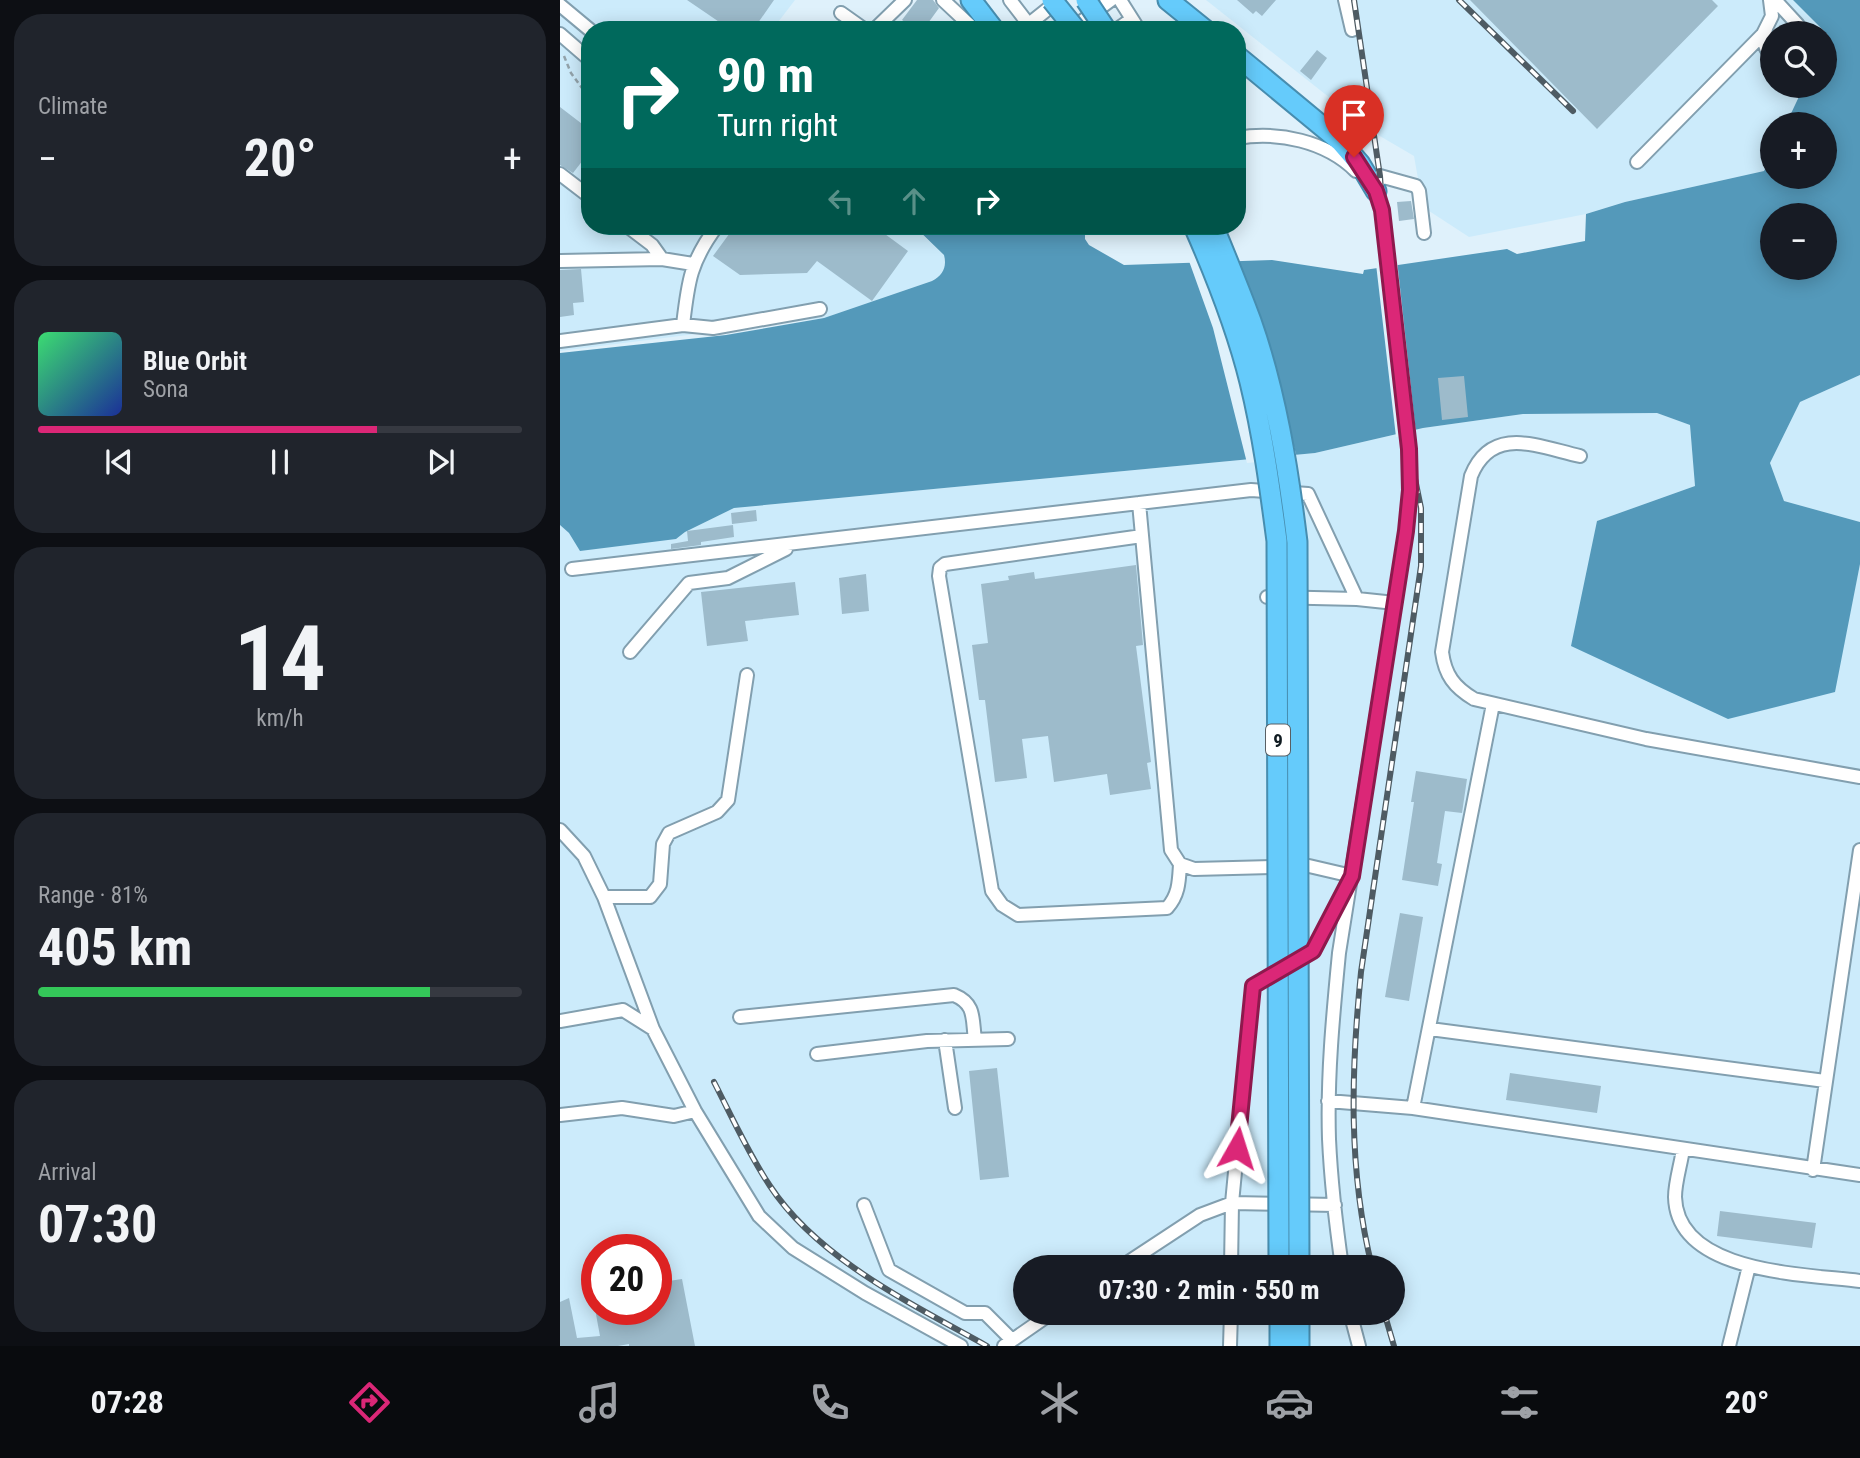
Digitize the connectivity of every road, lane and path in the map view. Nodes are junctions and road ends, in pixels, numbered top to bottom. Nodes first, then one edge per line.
1 (905, 0) edge
2 (943, 0) edge
3 (971, 0) edge
4 (1010, 0) edge
5 (1052, 0) edge
6 (1059, 0) edge
7 (1086, 0) edge
8 (1111, 0) edge
9 (1120, 0) edge
10 (1345, 0) edge
11 (1773, 0) edge
12 (560, 5) edge
13 (1175, 6) edge
14 (841, 13) dead end
15 (853, 21) edge
16 (883, 21) edge
17 (965, 21) edge
18 (987, 21) edge
19 (1026, 21) edge
20 (1037, 21) edge
21 (1069, 21) edge
22 (1082, 21) edge
23 (1100, 21) edge
24 (1133, 21) edge
25 (1194, 21) edge
26 (1770, 21) edge
27 (1794, 21) edge
28 (581, 22) edge
29 (1352, 30) dead end
30 (560, 34) edge
31 (1760, 37) edge
32 (581, 52) edge
33 (564, 53) dead end
34 (1246, 63) edge
35 (581, 88) edge
36 (1246, 138) edge
37 (1637, 162) dead end
38 (560, 174) edge
39 (581, 190) edge
40 (1376, 191) junction
41 (1423, 233) dead end
42 (639, 235) edge
43 (710, 235) edge
44 (1198, 235) edge
45 (1217, 235) edge
46 (662, 259) junction
47 (560, 261) edge
48 (693, 264) junction
49 (820, 309) dead end
50 (683, 325) junction
51 (560, 341) edge
52 (1580, 456) dead end
53 (1139, 503) junction
54 (1142, 536) junction
55 (795, 545) junction
56 (572, 569) dead end
57 (1267, 597) dead end
58 (1357, 599) junction
59 (1395, 603) junction
60 (630, 652) dead end
61 (747, 675) dead end
62 (1493, 704) junction
63 (1860, 776) edge
64 (560, 830) edge
65 (1860, 850) edge
66 (1180, 864) junction
67 (1352, 876) junction
68 (604, 897) junction
69 (740, 1017) dead end
70 (560, 1021) edge
71 (653, 1029) junction
72 (1430, 1029) junction
73 (1008, 1039) dead end
74 (945, 1040) junction
75 (975, 1040) junction
76 (817, 1054) dead end
77 (1825, 1081) junction
78 (1328, 1101) junction
79 (955, 1108) dead end
80 (1413, 1108) junction
81 (695, 1111) junction
82 (560, 1115) edge
83 (1683, 1149) junction
84 (1813, 1170) junction
85 (1860, 1175) edge
86 (1232, 1203) junction
87 (864, 1205) dead end
88 (1335, 1205) junction
89 (1139, 1255) edge
90 (1231, 1255) edge
91 (1279, 1255) edge
92 (1299, 1255) edge
93 (1341, 1255) edge
94 (1749, 1266) junction
95 (1860, 1281) edge
96 (1034, 1325) edge
97 (1231, 1325) edge
98 (1280, 1325) edge
99 (1299, 1325) edge
100 (1353, 1325) edge
101 (1008, 1343) edge
102 (961, 1346) edge
103 (1230, 1346) edge
104 (1280, 1346) edge
105 (1299, 1346) edge
106 (1359, 1346) edge
107 (1729, 1346) edge

1 - 16 street
2 - 17 street
3 - 18 highway
4 - 19 street
5 - 21 highway, bridge
6 - 20 street
7 - 23 highway, bridge
8 - 22 street
9 - 24 street
10 - 29 street
11 - 26 street
11 - 27 street
12 - 28 street
13 - 25 highway
14 - 15 street
30 - 32 street
31 - 37 street
33 - 35 path
34 - 40 highway
36 - 40 street
38 - 39 street
40 - 41 street
40 - 59 street
42 - 46 street
43 - 48 street
44 - 91 highway, 9, bridge
45 - 92 highway, 9, bridge
46 - 47 street
46 - 48 street
48 - 50 street
49 - 50 street
50 - 51 street
52 - 62 street
53 - 54 street
53 - 55 street
53 - 58 street
54 - 66 street
54 - 66 street
55 - 56 street
55 - 60 street
57 - 58 street
58 - 59 street
59 - 67 street
61 - 68 street
62 - 63 street
62 - 72 street
64 - 68 street
65 - 77 street
66 - 67 street
67 - 78 street
67 - 86 street
68 - 71 street
69 - 75 street
70 - 71 street
71 - 81 street
72 - 77 street
72 - 80 street
73 - 75 street
74 - 75 street
74 - 76 street
74 - 79 street
77 - 84 street
78 - 80 street
78 - 88 street
80 - 83 street
81 - 82 street
81 - 102 street
83 - 84 street
83 - 94 street
84 - 85 street
86 - 88 street
86 - 89 street
86 - 90 street
87 - 101 street
88 - 93 street
94 - 95 street
94 - 107 street
96 - 101 street
97 - 103 street
98 - 104 highway
99 - 105 highway
100 - 106 street

